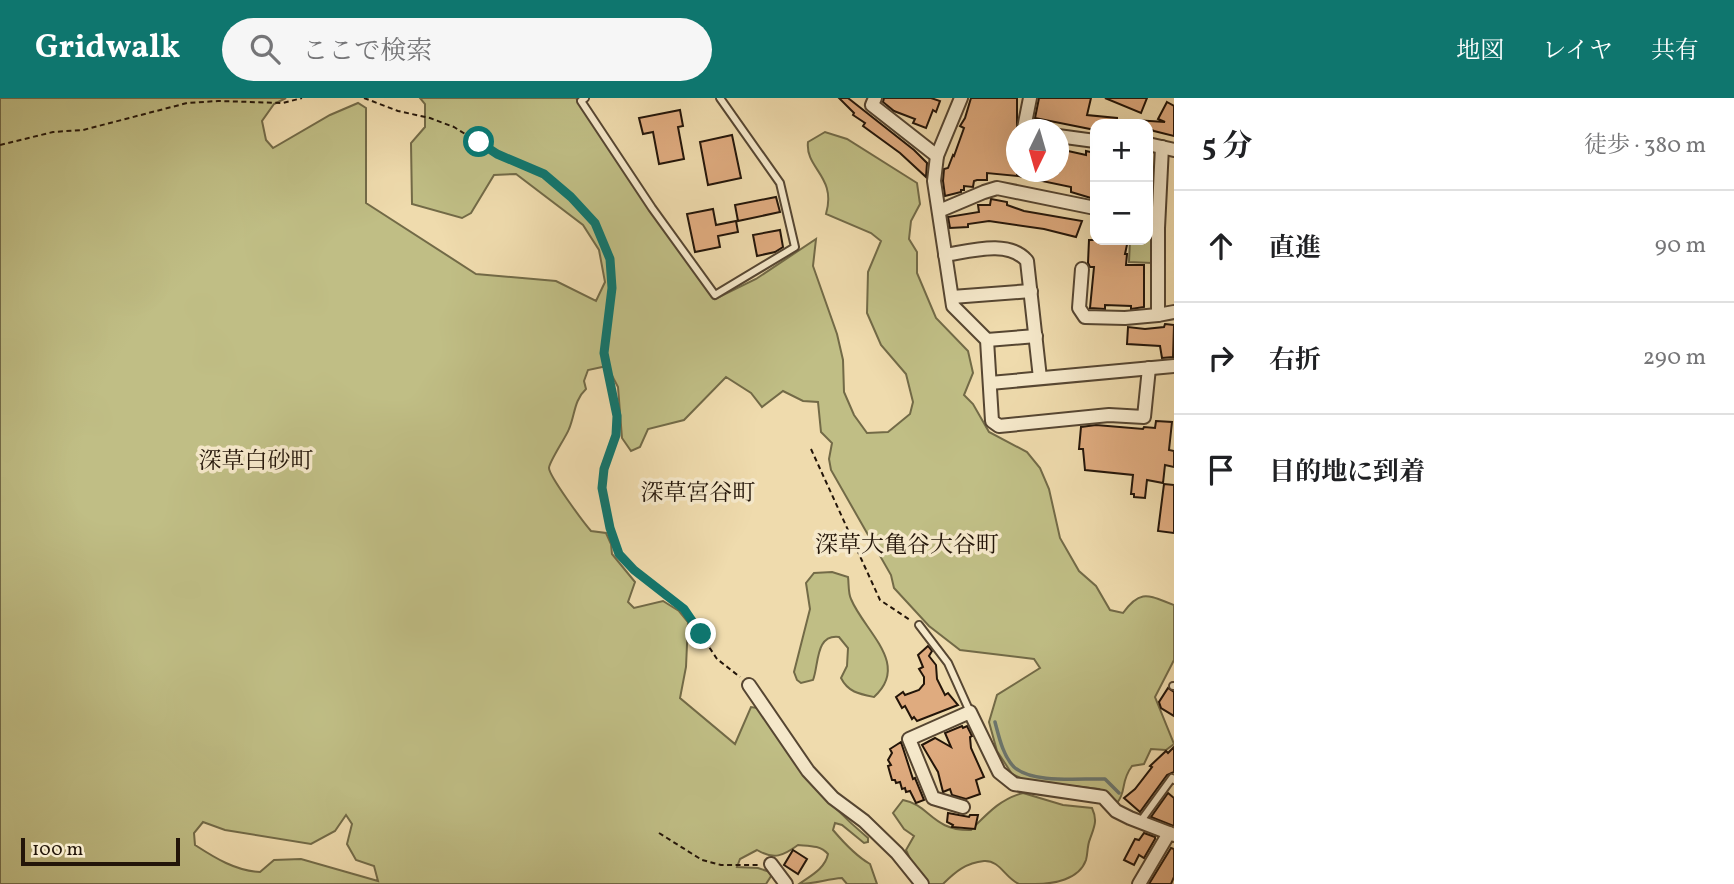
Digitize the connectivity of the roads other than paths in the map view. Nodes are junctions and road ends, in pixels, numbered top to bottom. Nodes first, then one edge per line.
1 (585, 98) edge
2 (720, 98) edge
3 (875, 98) edge
4 (961, 98) edge
5 (1030, 98) edge
6 (1026, 119) edge
7 (1069, 137) edge
8 (1090, 140) edge
9 (1168, 148) edge
10 (937, 156) junction
11 (1090, 207) edge
12 (939, 211) junction
13 (1153, 227) edge
14 (946, 255) junction
15 (1081, 269) dead end
16 (1031, 291) junction
17 (952, 298) junction
18 (1174, 312) edge
19 (1158, 315) junction
20 (1036, 336) junction
21 (986, 340) junction
22 (1174, 366) edge
23 (1149, 368) junction
24 (1040, 378) junction
25 (990, 383) junction
26 (919, 625) road end
27 (749, 685) road end
28 (970, 712) junction
29 (1174, 780) edge
30 (963, 807) dead end
31 (1135, 820) junction
32 (1169, 836) edge
33 (771, 864) road end
34 (786, 884) edge
35 (922, 884) edge
36 (1139, 884) edge

1 - 2 lane
3 - 10 street
4 - 10 street
5 - 6 street
7 - 8 street
9 - 13 street
10 - 12 street
11 - 12 street
12 - 14 street
13 - 19 street
14 - 16 street
14 - 17 street
15 - 19 street
16 - 17 street
16 - 20 street
17 - 21 street
18 - 19 street
20 - 21 street
20 - 24 street
21 - 25 street
22 - 23 street
23 - 24 street
23 - 25 street
24 - 25 street
26 - 28 lane
27 - 35 street
28 - 30 street
28 - 31 street
29 - 31 lane
31 - 32 street
32 - 36 street
33 - 34 street

